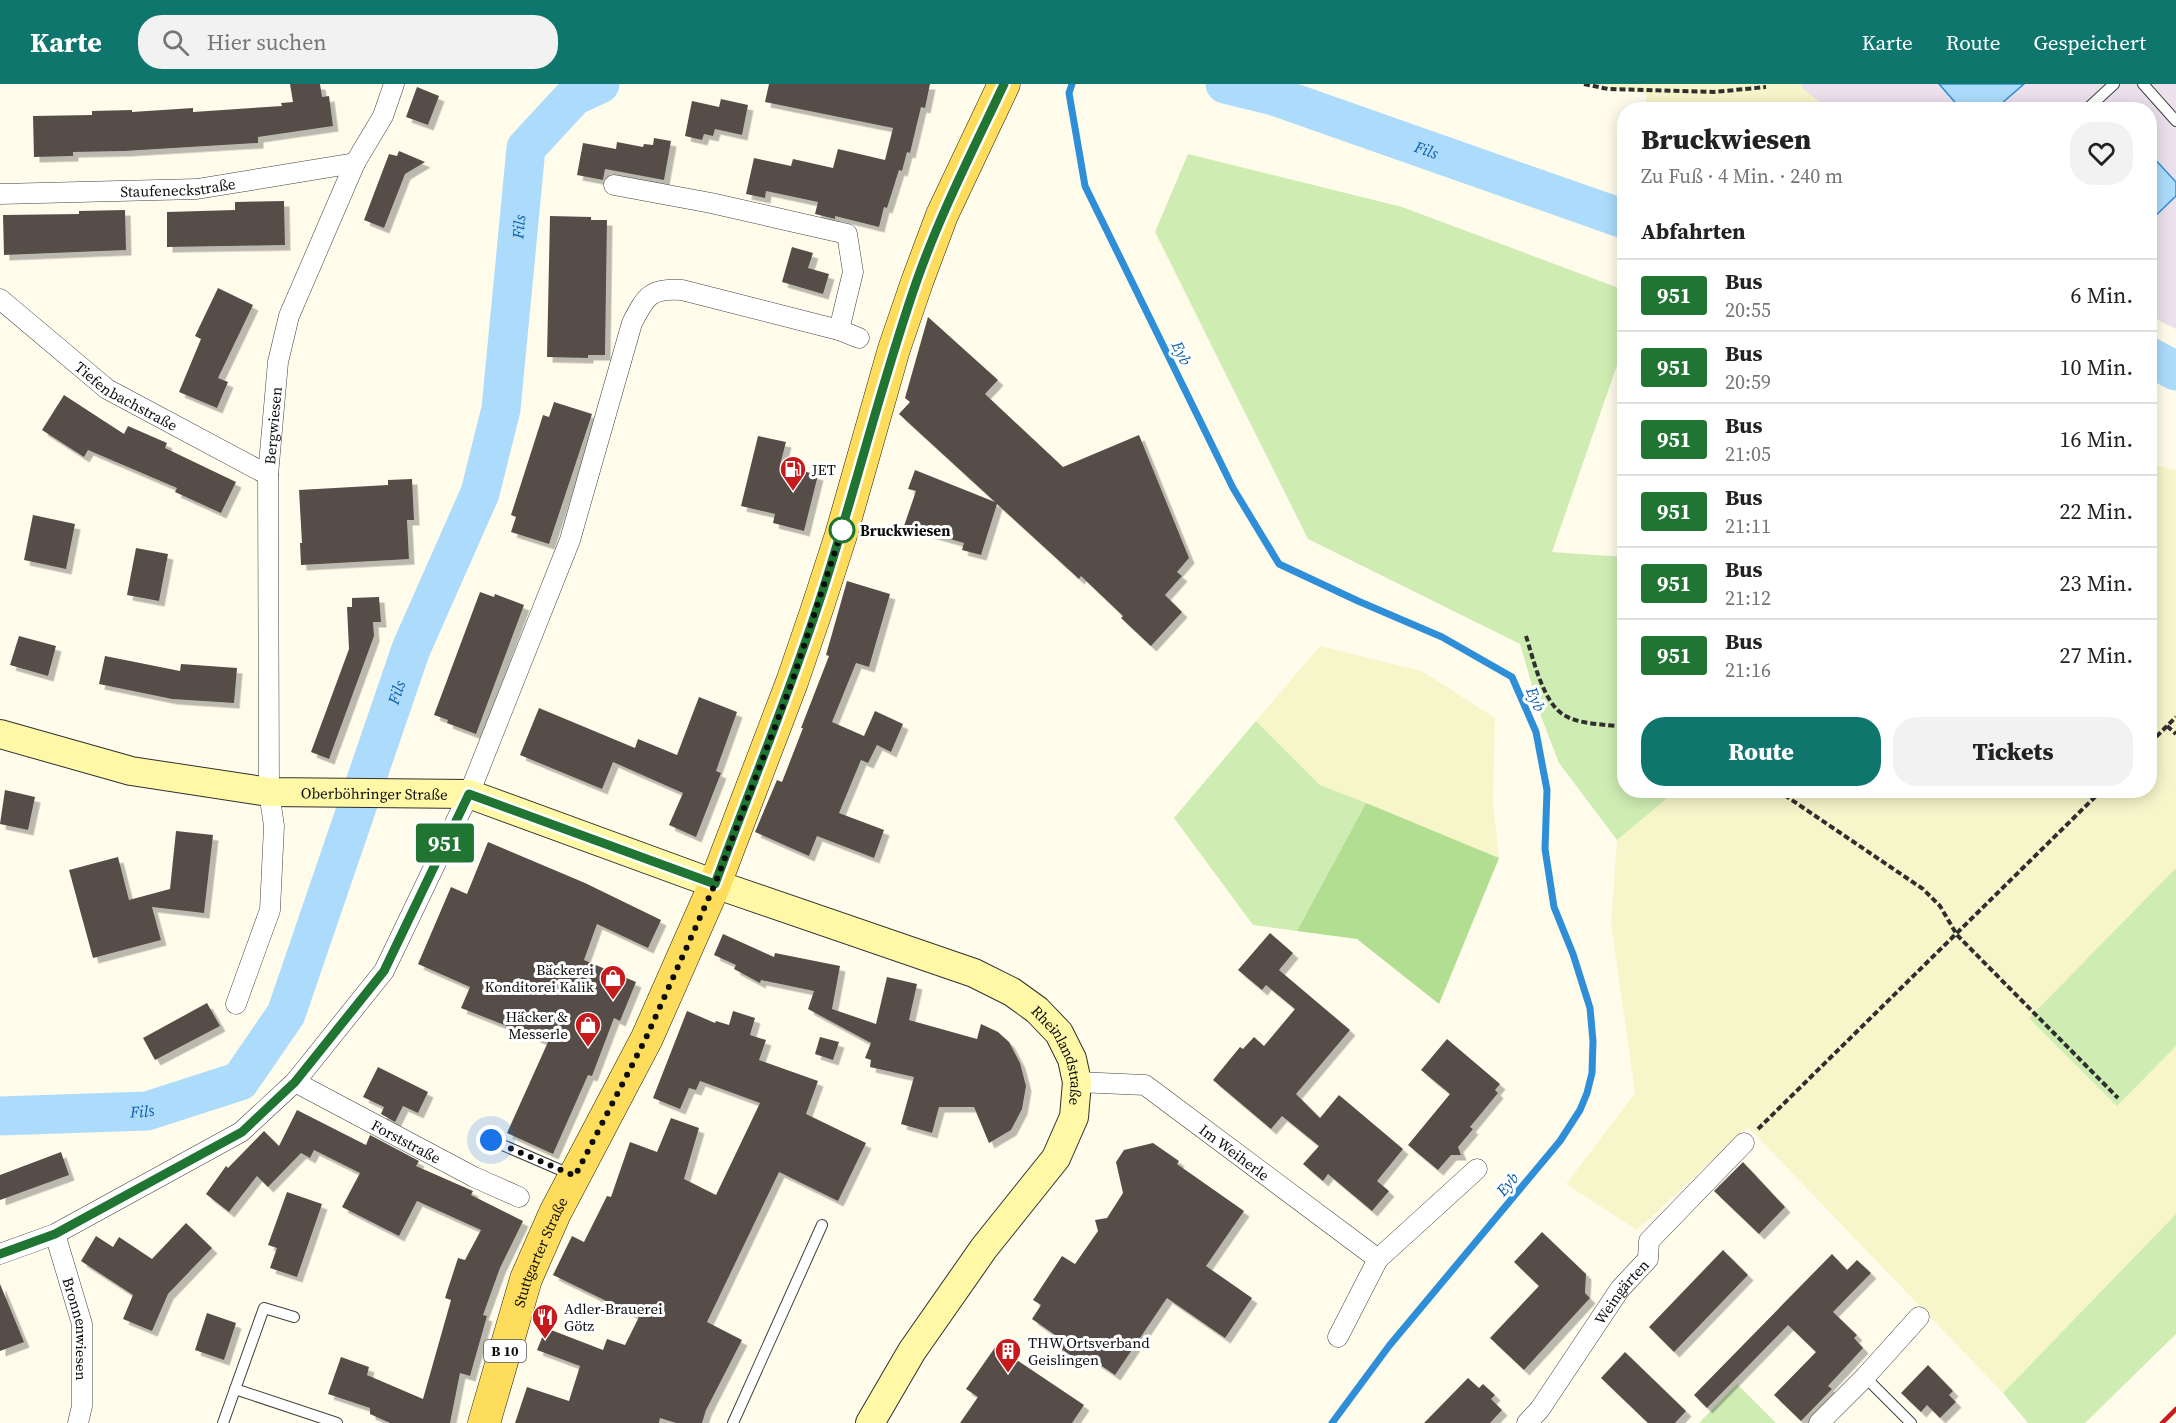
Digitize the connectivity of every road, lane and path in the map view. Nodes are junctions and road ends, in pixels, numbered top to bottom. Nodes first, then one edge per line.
1 (394, 84) edge
2 (1004, 84) edge
3 (1584, 84) edge
4 (2114, 84) edge
5 (2143, 84) edge
6 (1766, 87) dead end
7 (2094, 102) edge
8 (2176, 121) edge
9 (355, 163) junction
10 (614, 185) dead end
11 (0, 194) edge
12 (0, 299) edge
13 (839, 330) junction
14 (860, 338) dead end
15 (268, 474) junction
16 (1526, 636) dead end
17 (2176, 717) edge
18 (1617, 726) edge
19 (2167, 726) junction
20 (0, 734) edge
21 (2176, 734) edge
22 (2157, 736) edge
23 (269, 792) junction
24 (469, 794) junction
25 (1789, 798) edge
26 (2094, 798) edge
27 (715, 884) junction
28 (1957, 935) junction
29 (236, 1004) dead end
30 (295, 1082) junction
31 (1077, 1082) junction
32 (2118, 1098) dead end
33 (491, 1140) dead end
34 (1744, 1143) joint
35 (1477, 1169) dead end
36 (575, 1176) junction
37 (519, 1197) dead end
38 (822, 1225) dead end
39 (55, 1234) junction
40 (0, 1254) edge
41 (1378, 1259) junction
42 (294, 1317) dead end
43 (1918, 1317) dead end
44 (1338, 1337) dead end
45 (1865, 1377) junction
46 (235, 1389) junction
47 (78, 1423) edge
48 (223, 1423) edge
49 (337, 1423) edge
50 (484, 1423) edge
51 (733, 1423) edge
52 (870, 1423) edge
53 (1527, 1423) edge
54 (1819, 1423) edge
55 (1911, 1423) edge

1 - 9 street, Bergwiesen
2 - 27 main road, Stuttgarter Straße / B 10
3 - 6 path
4 - 7 lane
5 - 8 lane
9 - 11 street, Staufeneckstraße
9 - 15 street, Bergwiesen
10 - 13 street
12 - 15 street, Tiefenbachstraße
13 - 14 street
13 - 24 street
15 - 23 street, Bergwiesen
16 - 18 path
17 - 19 path
19 - 21 path
19 - 22 path
20 - 23 main road, Oberböhringer Straße
23 - 24 main road, Oberböhringer Straße
23 - 29 street
24 - 27 main road, Oberböhringer Straße
24 - 30 street
25 - 28 path
26 - 28 path
27 - 31 main road, Rheinlandstraße
27 - 36 main road, Stuttgarter Straße / B 10
28 - 32 path
28 - 34 path
30 - 37 street, Forststraße
30 - 39 street
31 - 41 street, Im Weiherle
31 - 52 main road, Rheinlandstraße
33 - 36 lane
34 - 53 street, Weingärten
35 - 41 street
36 - 50 main road, Stuttgarter Straße / B 10
38 - 51 lane
39 - 40 street
39 - 47 street, Bronnenwiesen
41 - 44 street
42 - 46 lane
43 - 45 street
45 - 54 street
45 - 55 lane
46 - 48 lane
46 - 49 lane

